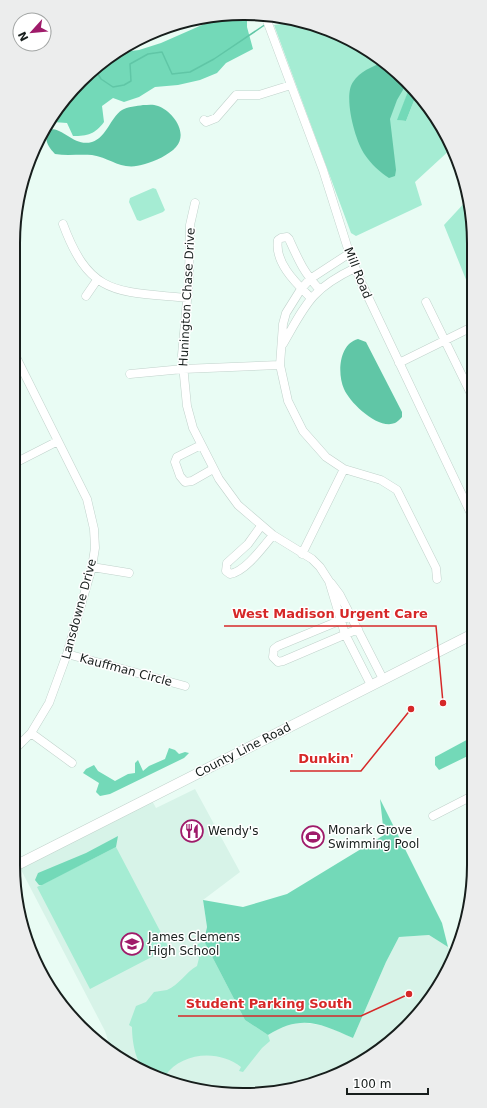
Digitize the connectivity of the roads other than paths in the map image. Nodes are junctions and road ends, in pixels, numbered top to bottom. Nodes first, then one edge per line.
1 (267, 21) edge
2 (291, 85) junction
3 (204, 120) dead end
4 (195, 203) dead end
5 (63, 224) dead end
6 (350, 253) junction
7 (355, 268) junction
8 (310, 279) junction
9 (97, 280) junction
10 (301, 289) junction
11 (320, 289) junction
12 (86, 296) dead end
13 (187, 298) junction
14 (311, 298) junction
15 (426, 302) dead end
16 (467, 330) edge
17 (444, 341) junction
18 (282, 347) junction
19 (399, 363) junction
20 (20, 365) edge
21 (280, 365) junction
22 (183, 369) junction
23 (130, 374) dead end
24 (467, 386) edge
25 (58, 441) junction
26 (201, 445) junction
27 (20, 460) edge
28 (213, 469) junction
29 (344, 469) junction
30 (467, 505) edge
31 (261, 526) junction
32 (273, 535) junction
33 (302, 554) junction
34 (92, 567) junction
35 (129, 573) dead end
36 (437, 579) dead end
37 (329, 581) junction
38 (351, 616) junction
39 (340, 621) junction
40 (358, 629) junction
41 (345, 634) junction
42 (467, 637) edge
43 (67, 654) junction
44 (383, 679) junction
45 (184, 686) dead end
46 (371, 686) junction
47 (31, 733) junction
48 (20, 745) edge
49 (72, 763) dead end
50 (467, 799) edge
51 (433, 816) dead end
52 (20, 863) edge

1 - 2 street, Mill Road
2 - 3 street
2 - 6 street, Mill Road
4 - 13 street, Hunington Chase Drive
5 - 9 street
6 - 7 street, Mill Road
6 - 8 street
7 - 11 street
7 - 19 street, Mill Road
8 - 10 street
8 - 10 street
8 - 11 street
9 - 12 street
9 - 13 street
10 - 14 street
10 - 18 street
11 - 14 street
13 - 22 street, Hunington Chase Drive
14 - 18 street
15 - 17 street
16 - 17 street
17 - 19 street
17 - 24 street
18 - 21 street
19 - 30 street, Mill Road
20 - 25 street, Lansdowne Drive
21 - 22 street
21 - 29 street
22 - 23 street
22 - 26 street, Hunington Chase Drive
25 - 27 street
25 - 34 street, Lansdowne Drive
26 - 28 street, Hunington Chase Drive
26 - 28 street
28 - 31 street, Hunington Chase Drive
29 - 33 street
29 - 36 street
31 - 32 street, Hunington Chase Drive
31 - 32 street
32 - 33 street, Hunington Chase Drive
33 - 37 street, Hunington Chase Drive
34 - 35 street
34 - 43 street, Lansdowne Drive
37 - 38 street
37 - 39 street, Hunington Chase Drive
38 - 39 street
38 - 40 street
39 - 41 street, Hunington Chase Drive
39 - 41 street
40 - 41 street
40 - 44 street
41 - 46 street, Hunington Chase Drive
42 - 44 main road, County Line Road
43 - 45 street, Kauffman Circle
43 - 47 street, Lansdowne Drive
44 - 46 main road, County Line Road
46 - 52 main road, County Line Road
47 - 48 street, Lansdowne Drive
47 - 49 street
50 - 51 street

